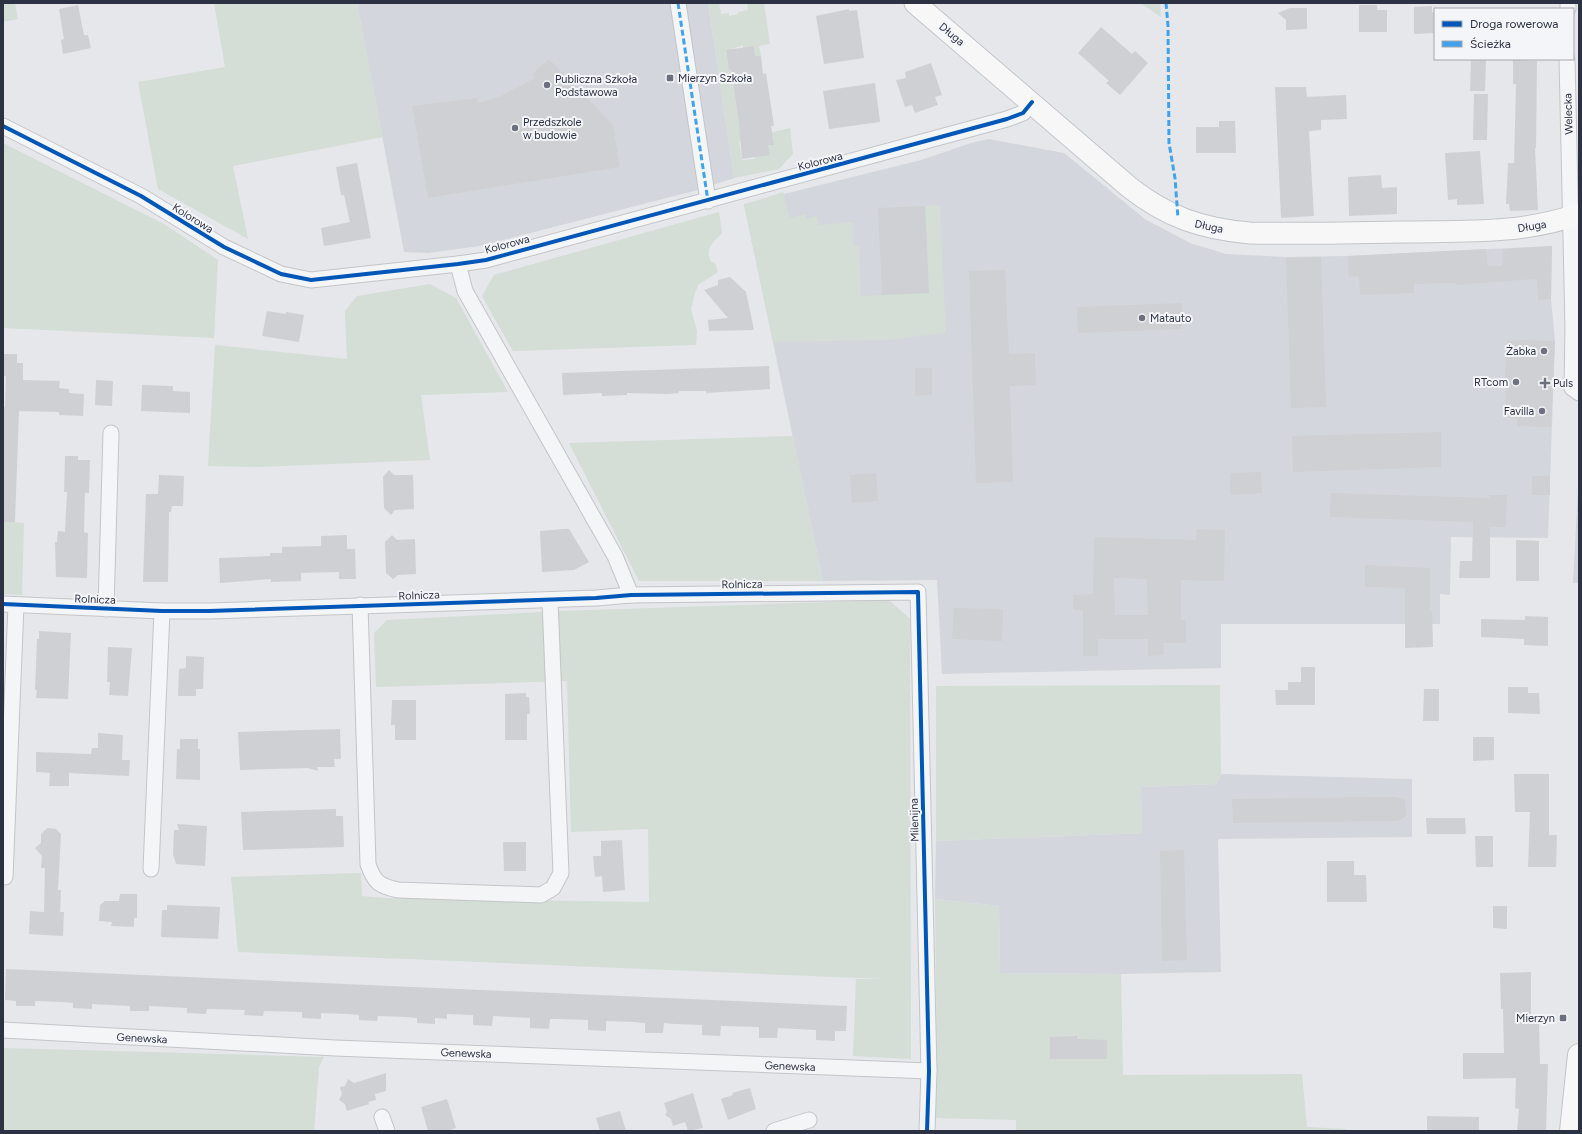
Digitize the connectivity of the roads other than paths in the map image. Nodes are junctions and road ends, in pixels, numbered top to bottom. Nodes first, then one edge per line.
1 (678, 3) edge
2 (915, 3) edge
3 (1568, 60) edge
4 (1032, 102) junction
5 (3, 126) edge
6 (708, 201) junction
7 (1575, 215) edge
8 (458, 264) junction
9 (1579, 393) edge
10 (111, 432) dead end
11 (835, 592) joint
12 (631, 595) junction
13 (550, 600) junction
14 (10, 605) edge
15 (360, 606) junction
16 (106, 609) junction
17 (162, 611) junction
18 (151, 869) dead end
19 (5, 877) dead end
20 (3, 1030) edge
21 (1579, 1055) edge
22 (929, 1071) junction
23 (809, 1120) dead end
24 (774, 1131) edge
25 (927, 1131) edge
26 (1571, 1131) edge

1 - 6 street
2 - 4 street, Długa
3 - 7 street, Welecka
4 - 6 street, Kolorowa
4 - 7 street, Długa
5 - 8 street, Kolorowa
6 - 8 street, Kolorowa
7 - 9 street, Welecka
8 - 12 street
10 - 16 street, Rolnicza
11 - 12 street, Rolnicza
11 - 22 street, Milenijna
12 - 13 street, Rolnicza
13 - 15 street, Rolnicza
13 - 15 street
14 - 16 street, Rolnicza
14 - 19 street, Rolnicza
15 - 17 street, Rolnicza
16 - 17 street, Rolnicza
17 - 18 street
20 - 22 street, Genewska
21 - 26 main road
22 - 25 street, Milenijna
23 - 24 street

